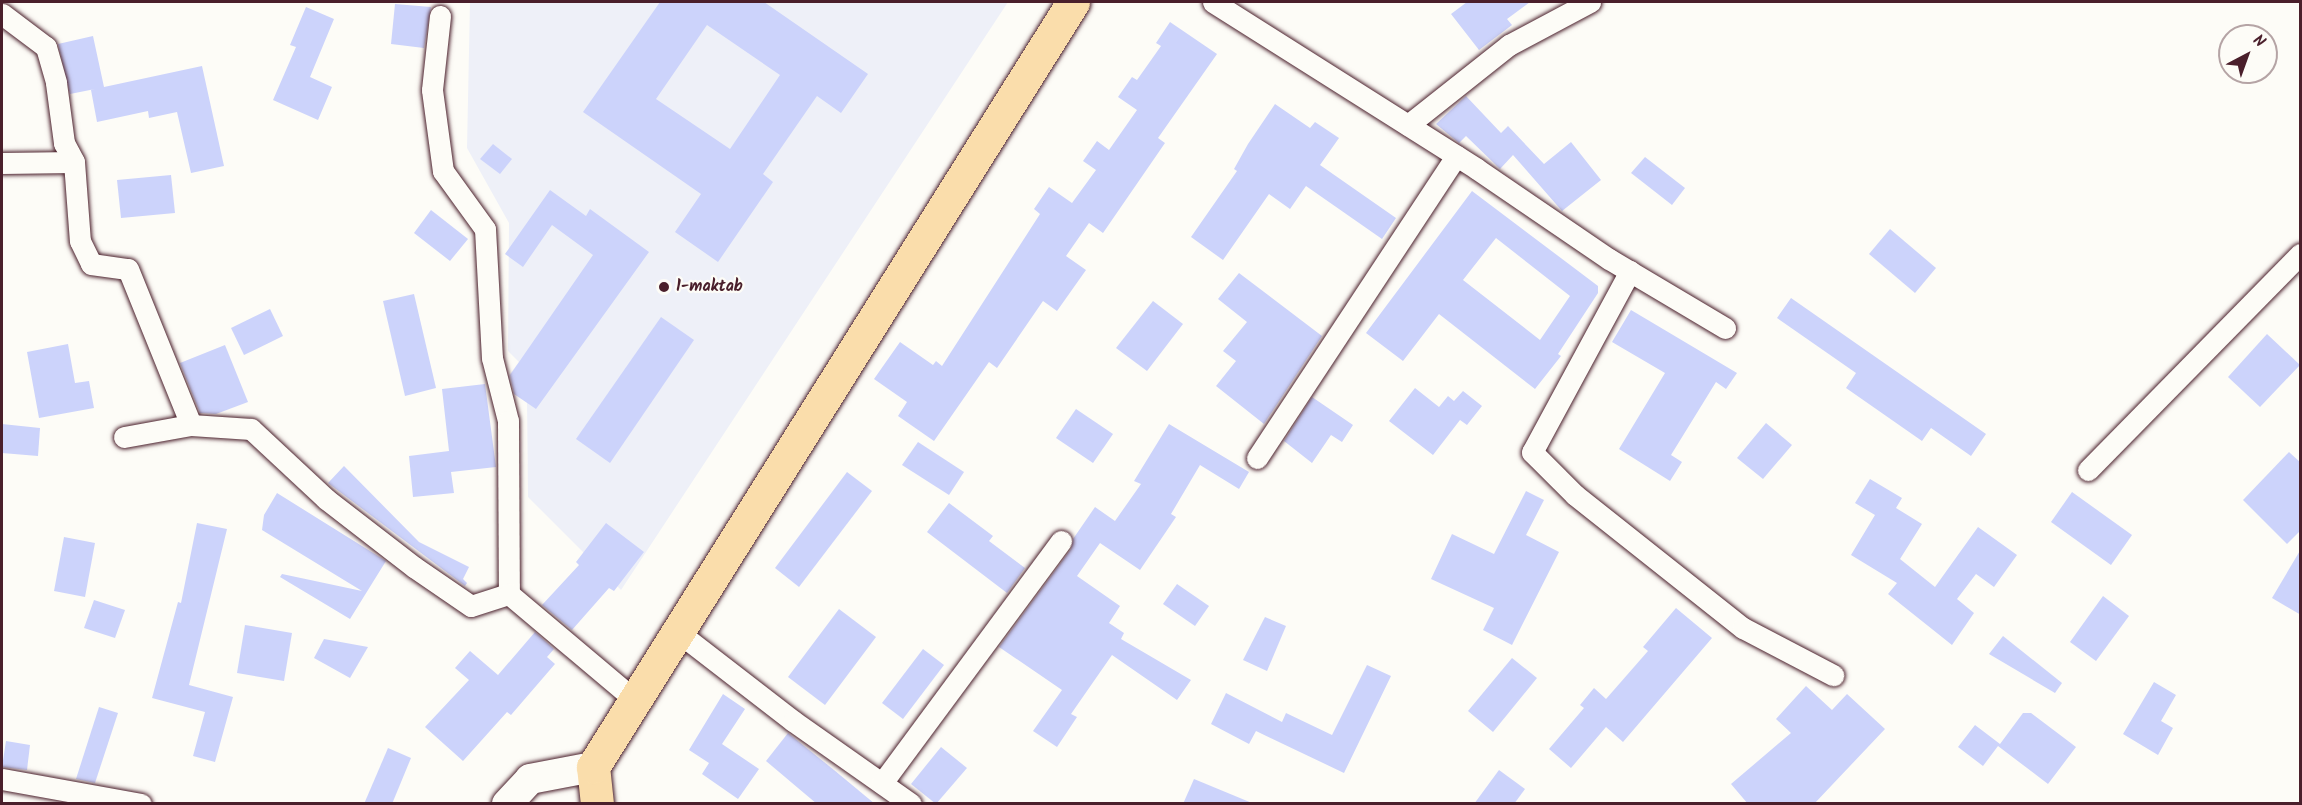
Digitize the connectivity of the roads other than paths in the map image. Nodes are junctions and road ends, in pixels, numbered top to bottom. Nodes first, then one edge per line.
1 (1072, 2) edge
2 (1213, 2) edge
3 (1590, 2) edge
4 (2, 14) edge
5 (440, 16) dead end
6 (1408, 125) junction
7 (1456, 156) junction
8 (74, 162) junction
9 (2, 163) edge
10 (2301, 254) edge
11 (1630, 271) junction
12 (1725, 328) dead end
13 (191, 425) junction
14 (124, 437) dead end
15 (1257, 458) dead end
16 (2088, 470) dead end
17 (1061, 541) dead end
18 (509, 594) junction
19 (678, 632) junction
20 (1833, 675) dead end
21 (635, 700) junction
22 (593, 767) junction
23 (2, 779) edge
24 (882, 783) junction
25 (141, 804) edge
26 (507, 804) edge
27 (597, 804) edge
28 (911, 804) edge

1 - 19 main road
2 - 6 street
3 - 6 street
4 - 8 street
5 - 18 street
6 - 7 street
7 - 11 street
7 - 15 street
8 - 9 street
8 - 13 street
10 - 16 street
11 - 12 street
11 - 20 street
13 - 14 street
13 - 18 street
17 - 24 street
18 - 21 street
19 - 21 main road
19 - 24 street
21 - 22 main road
22 - 26 street
22 - 27 main road
23 - 25 street
24 - 28 street

